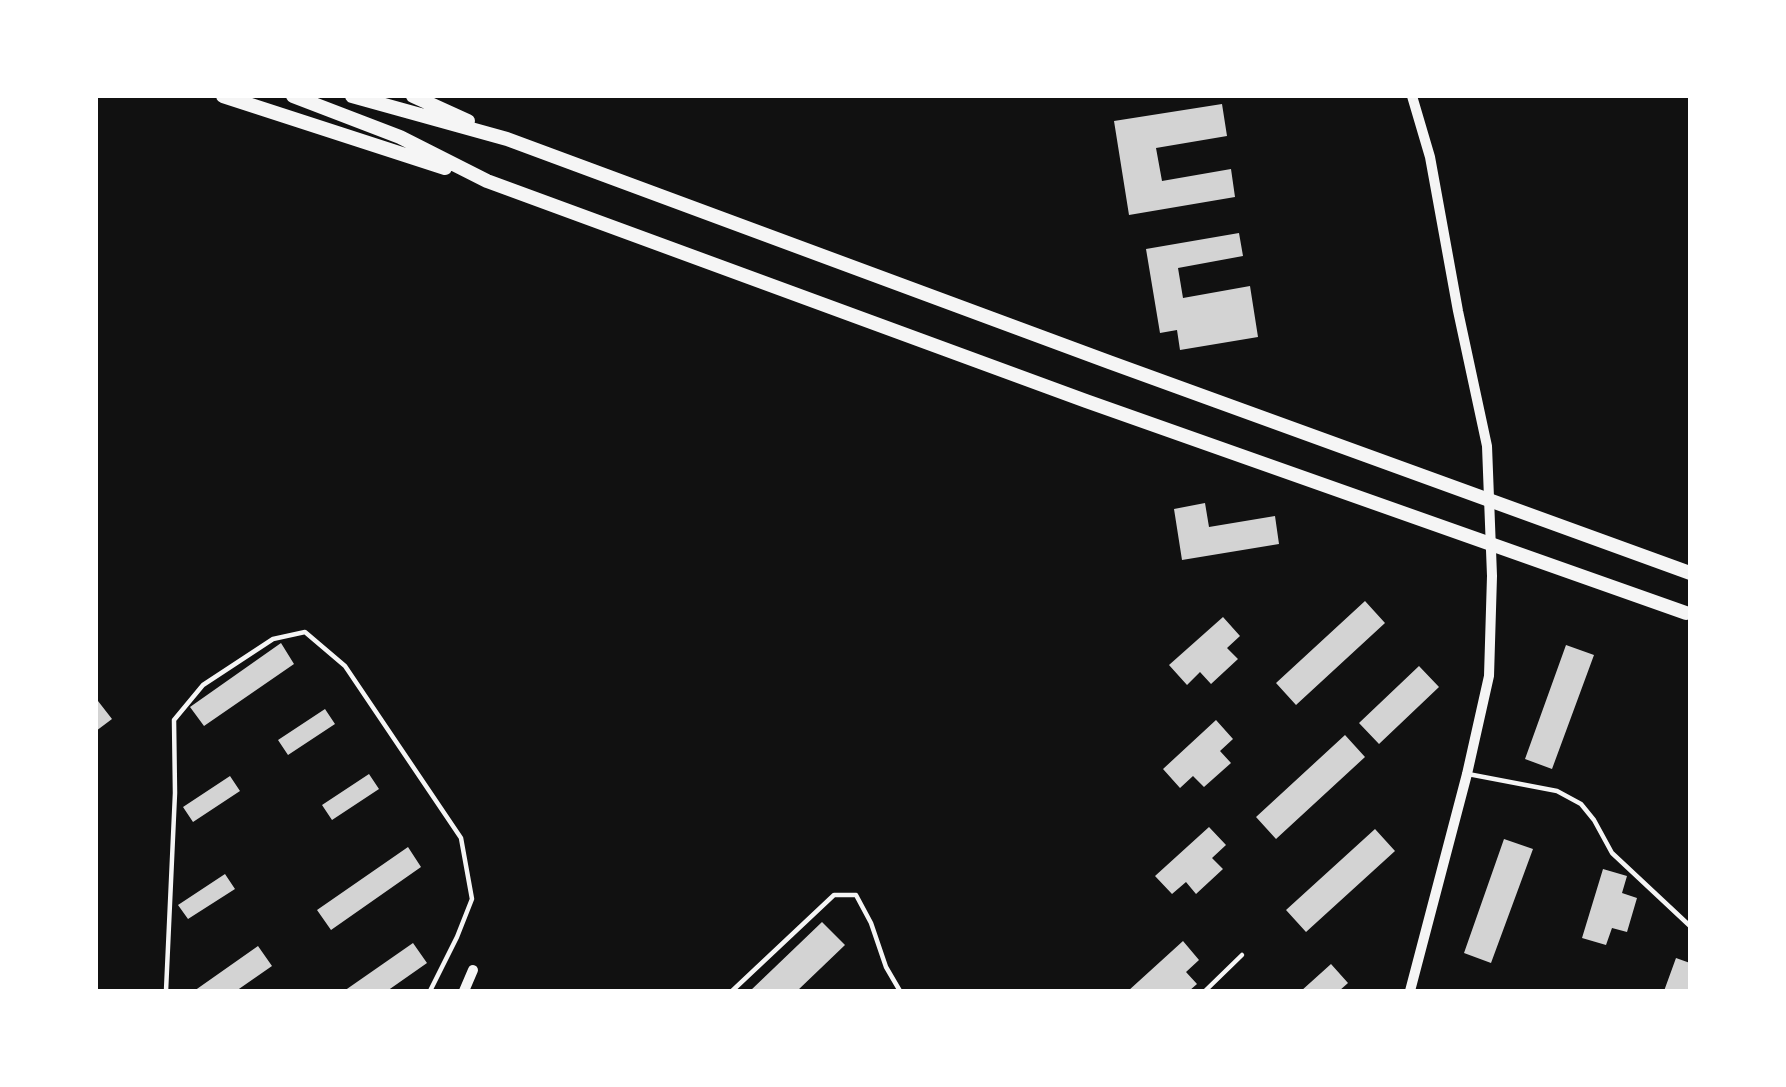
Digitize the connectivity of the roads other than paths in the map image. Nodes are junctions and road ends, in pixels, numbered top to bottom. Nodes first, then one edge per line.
1 (223, 96) edge
2 (293, 96) edge
3 (352, 96) edge
4 (413, 96) edge
5 (1412, 96) edge
6 (508, 139) junction
7 (487, 181) junction
8 (1690, 573) edge
9 (1686, 613) dead end
10 (1467, 774) junction
11 (1690, 926) edge
12 (1241, 955) dead end
13 (473, 970) dead end
14 (166, 991) edge
15 (430, 991) edge
16 (464, 991) edge
17 (732, 991) edge
18 (901, 991) edge
19 (1205, 991) edge
20 (1409, 991) edge

1 - 7 main road
2 - 7 main road
3 - 6 main road
4 - 6 main road
5 - 10 street
6 - 8 main road
7 - 9 main road
10 - 11 lane
10 - 20 street
12 - 19 lane
13 - 16 street
14 - 15 lane
17 - 18 lane

